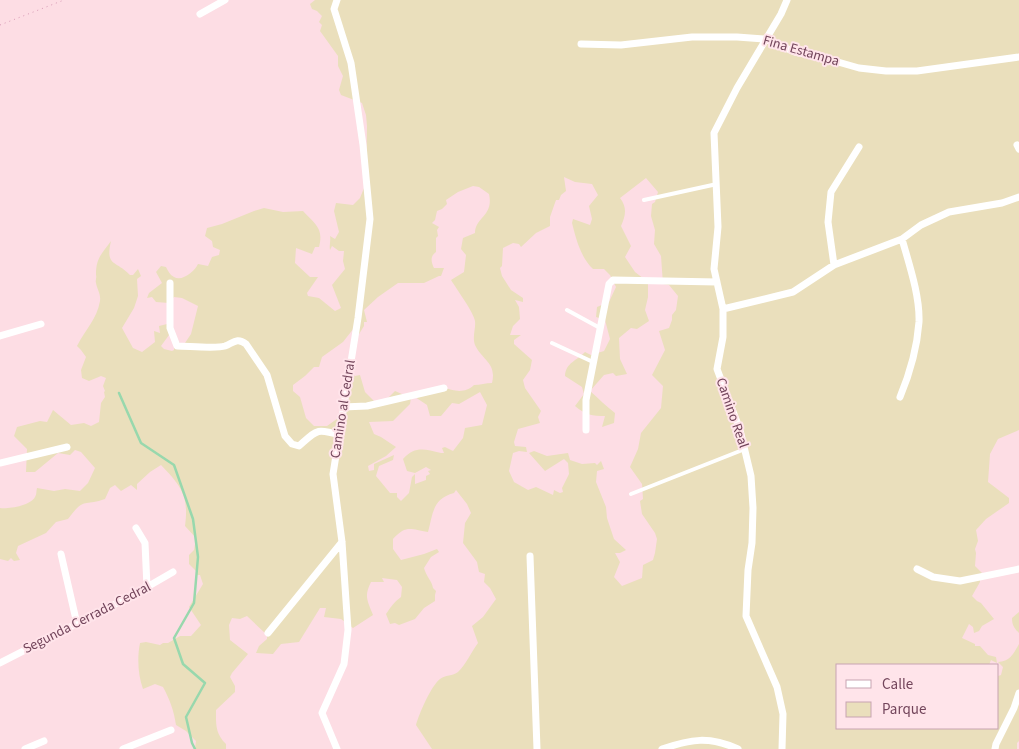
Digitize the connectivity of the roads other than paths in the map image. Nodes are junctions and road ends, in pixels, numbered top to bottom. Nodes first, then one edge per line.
1 (225, 0) edge
2 (337, 0) edge
3 (787, 0) edge
4 (200, 14) dead end
5 (765, 39) junction
6 (581, 44) dead end
7 (1019, 57) edge
8 (859, 147) dead end
9 (717, 184) junction
10 (1019, 197) edge
11 (644, 200) dead end
12 (902, 239) junction
13 (834, 265) junction
14 (717, 282) junction
15 (170, 283) dead end
16 (723, 309) junction
17 (568, 310) dead end
18 (41, 324) dead end
19 (600, 328) junction
20 (0, 336) edge
21 (552, 343) dead end
22 (594, 362) junction
23 (444, 388) dead end
24 (900, 397) dead end
25 (343, 407) junction
26 (586, 430) dead end
27 (340, 435) junction
28 (67, 447) dead end
29 (745, 448) junction
30 (0, 463) edge
31 (631, 494) dead end
32 (136, 528) dead end
33 (342, 542) junction
34 (62, 554) dead end
35 (530, 556) dead end
36 (917, 569) dead end
37 (1019, 569) edge
38 (173, 572) dead end
39 (147, 587) junction
40 (77, 624) junction
41 (268, 633) dead end
42 (0, 663) edge
43 (1019, 693) edge
44 (171, 730) dead end
45 (44, 741) dead end
46 (25, 749) edge
47 (123, 749) edge
48 (337, 749) edge
49 (537, 749) edge
50 (662, 749) edge
51 (738, 749) edge
52 (782, 749) edge
53 (995, 749) edge

1 - 4 street
2 - 25 street, Camino al Cedral
3 - 5 street, Camino Real
5 - 6 street, Fina Estampa
5 - 7 street, Fina Estampa
5 - 9 street, Camino Real
8 - 13 street
9 - 11 lane
9 - 14 street, Camino Real
10 - 12 street
12 - 13 street
12 - 24 street
13 - 16 street
14 - 16 street, Camino Real
14 - 19 street
15 - 27 street
16 - 29 street, Camino Real
17 - 19 lane
18 - 20 street
19 - 22 street
21 - 22 lane
22 - 26 street
23 - 25 street
25 - 27 street, Camino al Cedral
27 - 33 street, Camino al Cedral
28 - 30 street
29 - 31 lane
29 - 52 street, Camino Real
32 - 39 street
33 - 41 street
33 - 48 street, Camino al Cedral
34 - 40 street
35 - 49 street
36 - 37 street
38 - 39 street, Segunda Cerrada Cedral
39 - 40 street, Segunda Cerrada Cedral
40 - 42 street, Segunda Cerrada Cedral
43 - 53 street
44 - 47 street
45 - 46 street
50 - 51 street

